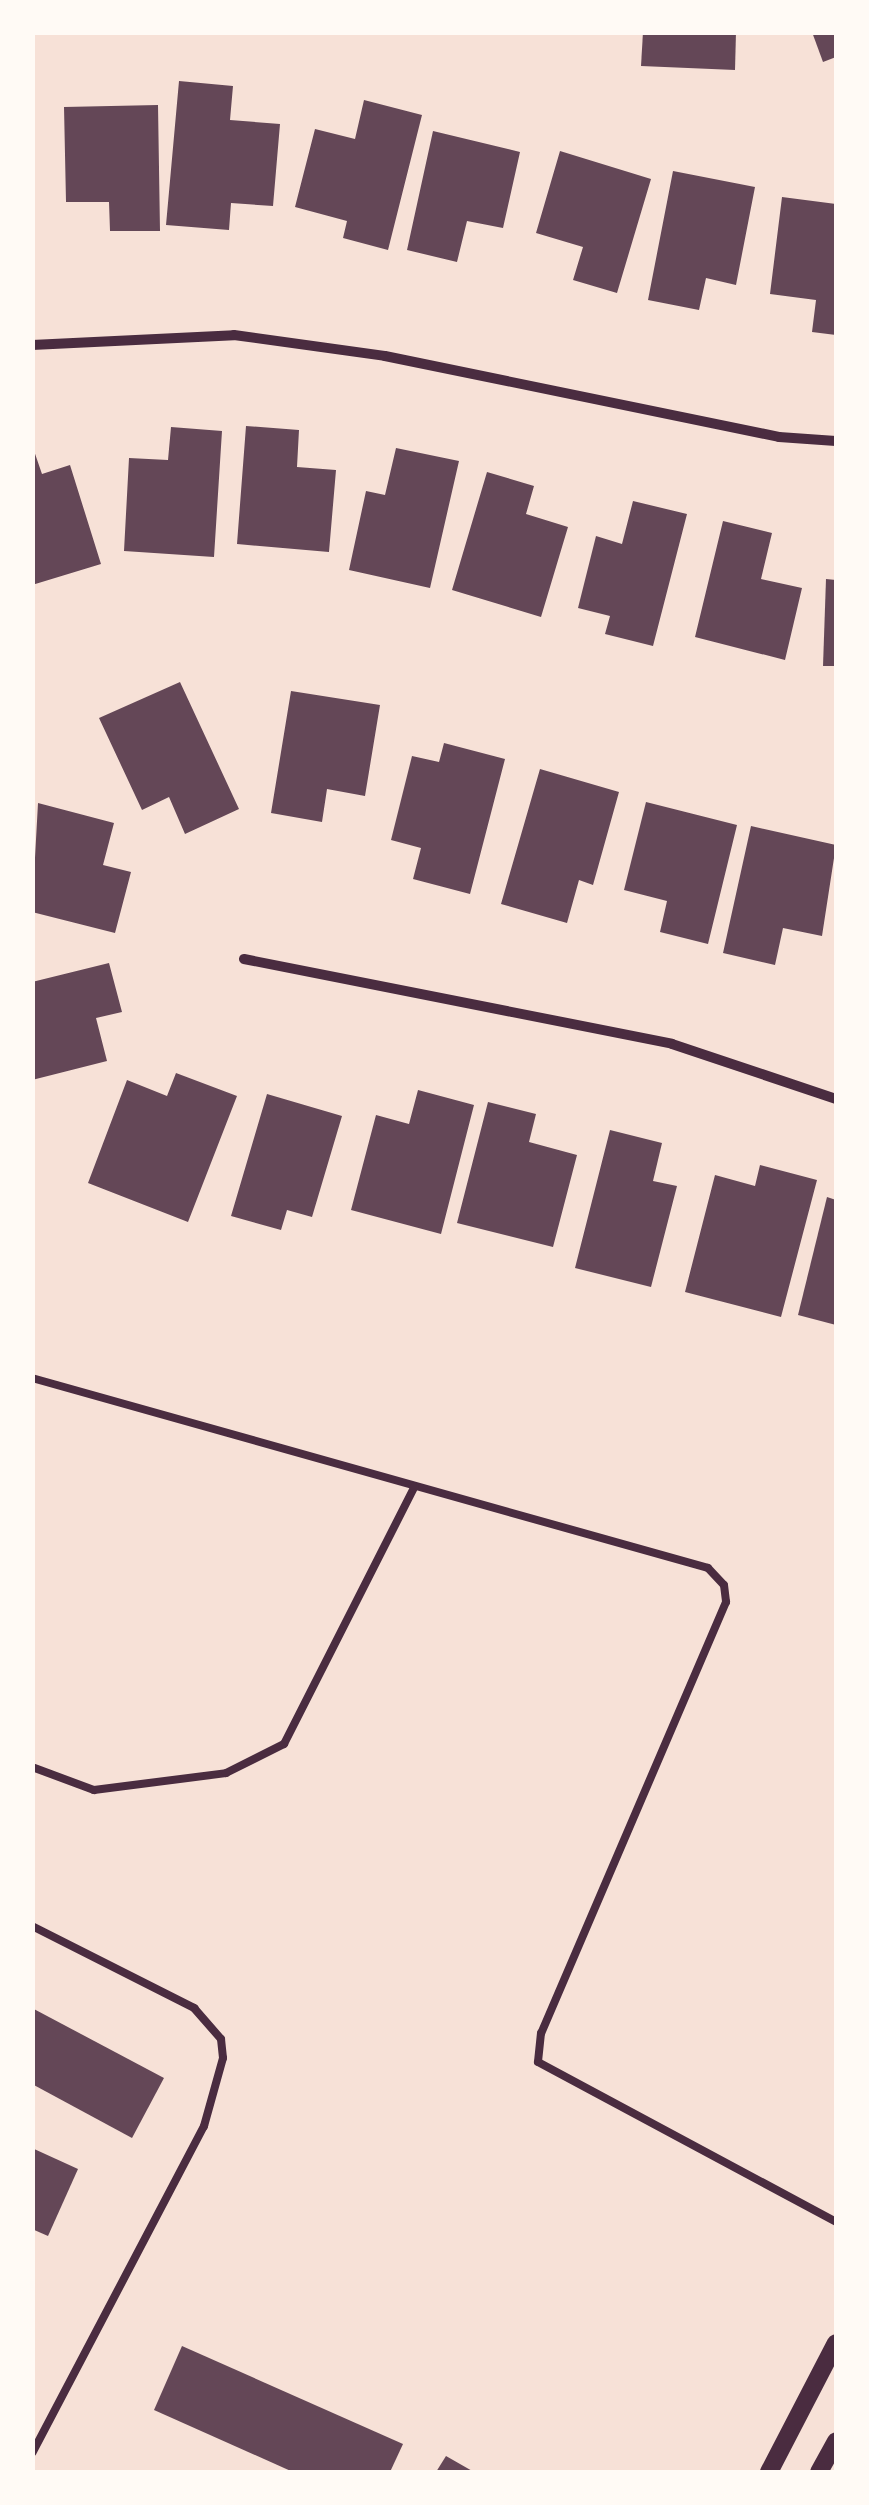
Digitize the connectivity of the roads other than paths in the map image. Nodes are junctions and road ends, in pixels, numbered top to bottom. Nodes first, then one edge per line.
1 (32, 345) edge
2 (836, 441) edge
3 (244, 959) dead end
4 (836, 1098) edge
5 (32, 1378) edge
6 (414, 1486) junction
7 (32, 1767) edge
8 (32, 1926) edge
9 (836, 2222) edge
10 (836, 2343) edge
11 (836, 2441) edge
12 (32, 2453) edge
13 (769, 2472) edge
14 (819, 2472) edge

1 - 2 street
3 - 4 street
5 - 6 lane
6 - 7 lane
6 - 9 lane
8 - 12 lane
10 - 13 street
11 - 14 street

